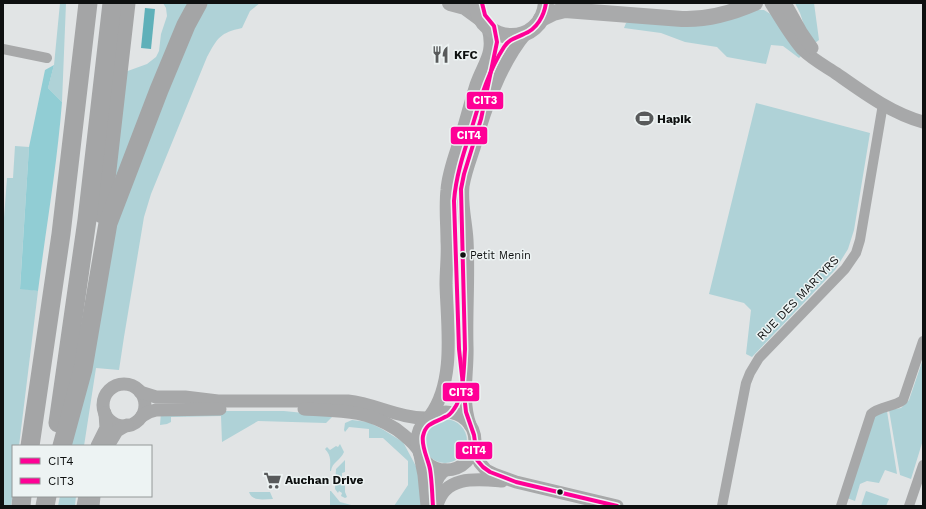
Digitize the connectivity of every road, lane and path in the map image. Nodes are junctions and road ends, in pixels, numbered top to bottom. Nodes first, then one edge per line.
1 (74, 3) edge
2 (88, 3) edge
3 (112, 3) edge
4 (126, 3) edge
5 (192, 3) edge
6 (198, 3) edge
7 (450, 3) edge
8 (546, 3) edge
9 (595, 3) edge
10 (726, 3) edge
11 (755, 3) edge
12 (771, 3) edge
13 (785, 3) edge
14 (481, 16) edge
15 (541, 20) junction
16 (186, 25) junction
17 (526, 33) junction
18 (3, 49) edge
19 (47, 58) dead end
20 (839, 76) junction
21 (883, 104) junction
22 (923, 122) edge
23 (60, 234) junction
24 (96, 291) junction
25 (923, 341) edge
26 (140, 392) junction
27 (105, 413) junction
28 (142, 416) junction
29 (429, 417) junction
30 (127, 425) junction
31 (470, 425) junction
32 (30, 445) edge
33 (54, 445) edge
34 (62, 445) edge
35 (98, 445) edge
36 (109, 445) edge
37 (473, 449) junction
38 (419, 451) junction
39 (923, 465) edge
40 (448, 470) junction
41 (502, 481) junction
42 (516, 482) junction
43 (919, 494) edge
44 (428, 506) edge
45 (436, 506) edge
46 (616, 506) edge
47 (722, 506) edge
48 (841, 506) edge
49 (909, 506) edge

1 - 23 highway
2 - 23 highway
3 - 33 highway
4 - 24 highway
5 - 16 highway
6 - 16 highway
7 - 14 main road
8 - 15 main road
9 - 10 main road
11 - 15 main road
12 - 20 street
13 - 20 street
14 - 17 main road
14 - 29 street
15 - 17 main road
16 - 24 highway
17 - 31 street
18 - 19 street
20 - 21 street
21 - 22 street
21 - 47 street, RUE DES MARTYRS
23 - 32 highway
24 - 34 highway
25 - 48 street
26 - 27 street
26 - 28 street
26 - 29 street
27 - 30 street
27 - 35 street
28 - 30 street
28 - 38 street
29 - 31 street
29 - 38 street
30 - 36 street
31 - 37 street
37 - 40 street
37 - 42 street
38 - 40 street
38 - 44 street
39 - 43 street
40 - 41 street
40 - 45 street
41 - 42 street
41 - 45 street
42 - 46 street
43 - 49 street

